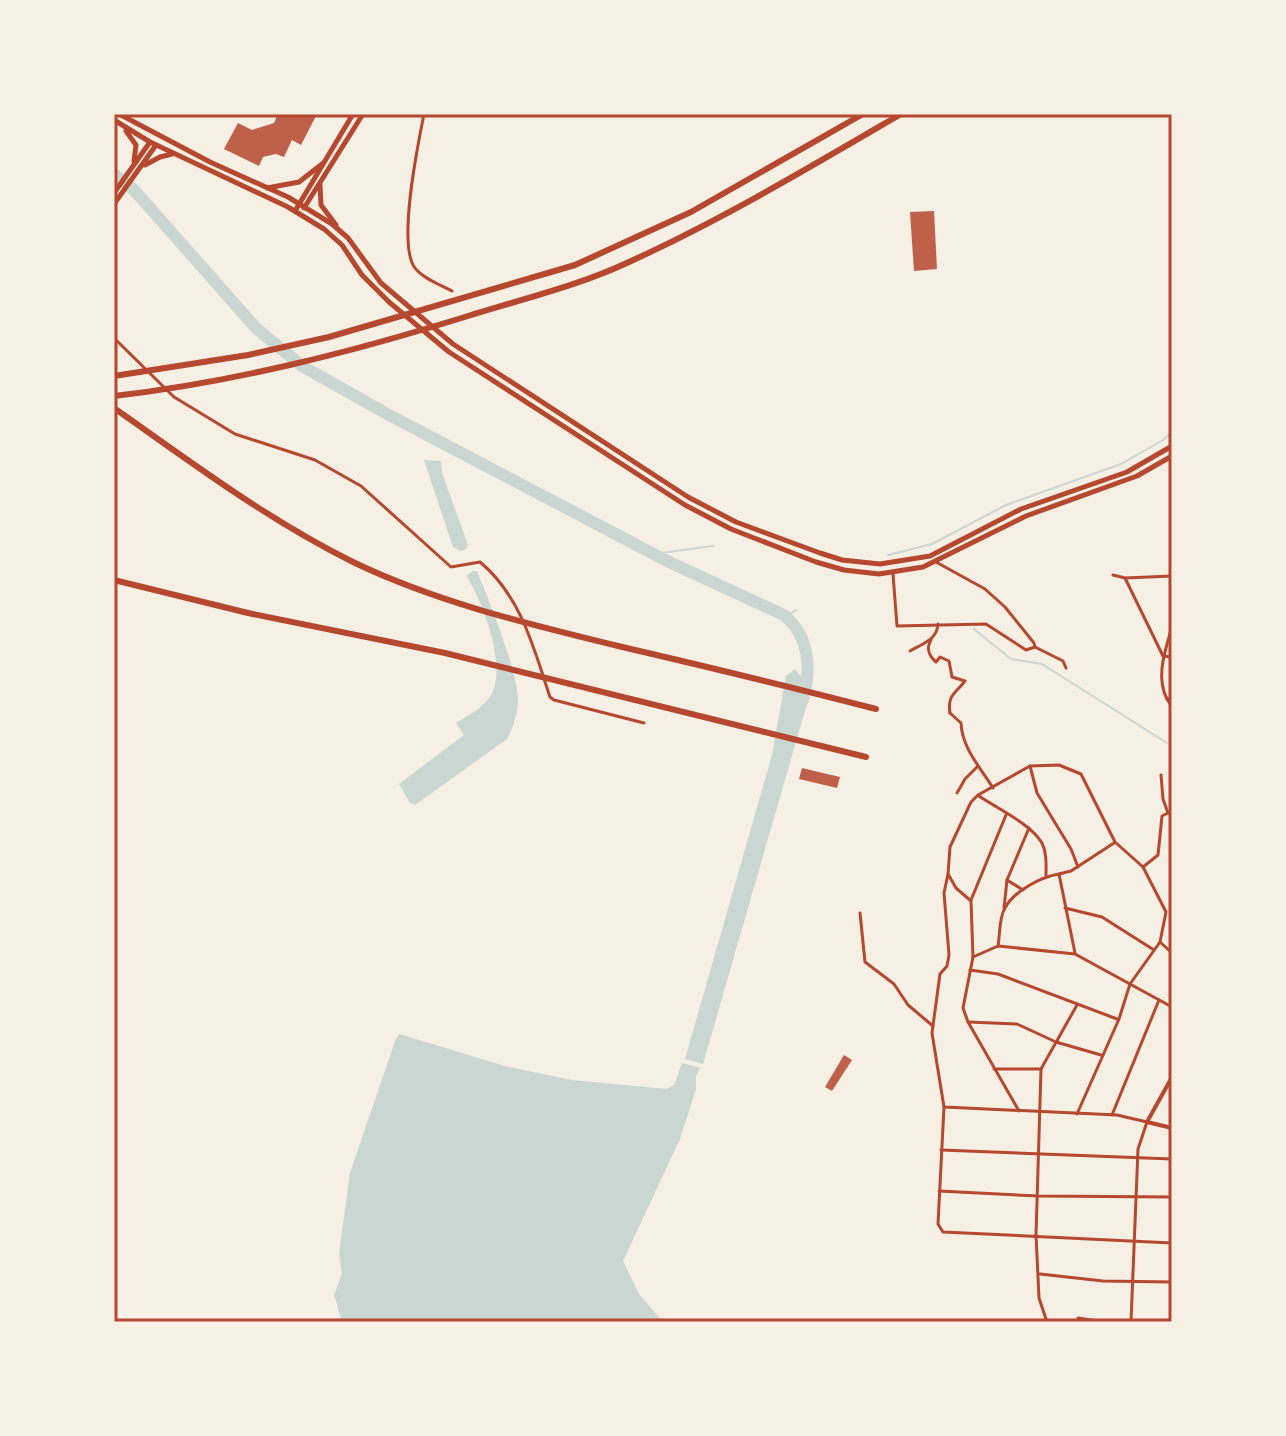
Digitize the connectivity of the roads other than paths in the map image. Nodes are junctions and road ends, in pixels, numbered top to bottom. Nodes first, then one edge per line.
1 (119, 114) edge
2 (353, 114) edge
3 (363, 114) edge
4 (424, 114) edge
5 (863, 114) edge
6 (901, 114) edge
7 (114, 120) edge
8 (121, 124) junction
9 (154, 140) junction
10 (177, 155) junction
11 (326, 160) junction
12 (141, 168) junction
13 (131, 169) junction
14 (320, 184) junction
15 (265, 188) junction
16 (116, 198) edge
17 (303, 205) junction
18 (298, 213) junction
19 (340, 230) junction
20 (452, 291) dead end
21 (114, 338) edge
22 (114, 376) edge
23 (114, 396) edge
24 (114, 408) edge
25 (1172, 446) edge
26 (1172, 456) edge
27 (936, 562) junction
28 (891, 563) junction
29 (893, 574) junction
30 (1113, 575) dead end
31 (1172, 576) edge
32 (1125, 578) junction
33 (114, 580) edge
34 (938, 624) junction
35 (1172, 626) edge
36 (931, 640) junction
37 (1035, 647) junction
38 (910, 651) dead end
39 (1163, 656) junction
40 (1172, 657) edge
41 (1066, 668) dead end
42 (1169, 699) edge
43 (1172, 707) edge
44 (876, 709) dead end
45 (644, 723) dead end
46 (866, 757) dead end
47 (978, 766) junction
48 (1030, 766) junction
49 (1161, 775) dead end
50 (993, 788) junction
51 (957, 793) dead end
52 (978, 795) junction
53 (1170, 812) edge
54 (1006, 815) junction
55 (1029, 828) junction
56 (1115, 842) junction
57 (1078, 867) junction
58 (1143, 867) junction
59 (948, 874) junction
60 (1059, 874) junction
61 (1046, 876) junction
62 (1007, 880) junction
63 (1023, 890) junction
64 (971, 901) junction
65 (1004, 908) junction
66 (1065, 908) junction
67 (860, 913) dead end
68 (1160, 942) junction
69 (998, 946) junction
70 (1154, 950) junction
71 (1172, 953) edge
72 (1075, 954) junction
73 (973, 957) junction
74 (970, 970) junction
75 (1130, 984) junction
76 (1159, 1000) junction
77 (1077, 1005) junction
78 (1172, 1007) edge
79 (1119, 1019) junction
80 (968, 1022) junction
81 (933, 1026) junction
82 (1056, 1042) junction
83 (1101, 1055) junction
84 (994, 1069) junction
85 (1041, 1069) junction
86 (1172, 1077) edge
87 (944, 1107) junction
88 (1019, 1111) junction
89 (1040, 1113) junction
90 (1077, 1114) junction
91 (1112, 1115) junction
92 (1147, 1122) junction
93 (1172, 1128) edge
94 (941, 1150) junction
95 (1039, 1155) junction
96 (1139, 1157) junction
97 (1172, 1159) edge
98 (939, 1191) junction
99 (1038, 1196) junction
100 (1172, 1197) edge
101 (1136, 1198) junction
102 (1036, 1235) junction
103 (1134, 1239) junction
104 (1172, 1243) edge
105 (1039, 1274) junction
106 (1133, 1281) junction
107 (1172, 1282) edge
108 (1078, 1318) dead end
109 (1047, 1322) edge
110 (1104, 1322) edge
111 (1131, 1322) edge

1 - 9 main road
2 - 11 main road
3 - 14 main road
4 - 20 street
5 - 22 highway
6 - 23 highway
7 - 8 main road
8 - 9 main road
8 - 13 main road
9 - 10 main road
9 - 12 main road
9 - 13 main road
9 - 15 main road
10 - 12 main road
10 - 18 main road
11 - 15 main road
11 - 17 main road
12 - 16 main road
13 - 16 main road
14 - 17 main road
14 - 19 main road
15 - 17 main road
17 - 18 main road
17 - 19 main road
18 - 29 main road
19 - 28 main road
21 - 45 street
24 - 44 highway
25 - 28 main road
26 - 27 main road
27 - 29 main road
27 - 37 street
28 - 29 main road
29 - 34 street
30 - 32 street
31 - 32 street
32 - 39 street
33 - 46 highway
34 - 36 street
34 - 37 street
35 - 39 street
36 - 38 street
36 - 47 street
37 - 41 street
39 - 40 street
39 - 42 street
42 - 43 street
47 - 50 street
47 - 51 street
48 - 50 street
48 - 56 street
48 - 57 street
49 - 53 street
50 - 52 street
52 - 54 street
52 - 59 street
53 - 58 street
54 - 55 street
54 - 64 street
55 - 61 street
55 - 62 street
56 - 57 street
56 - 58 street
57 - 60 street
58 - 68 street
59 - 64 street
59 - 81 street
60 - 61 street
60 - 66 street
61 - 63 street
62 - 63 street
62 - 65 street
63 - 65 street
64 - 73 street
65 - 69 street
66 - 70 street
66 - 72 street
67 - 81 street
68 - 70 street
68 - 71 street
69 - 72 street
69 - 73 street
70 - 75 street
72 - 75 street
73 - 74 street
74 - 77 street
74 - 80 street
75 - 76 street
75 - 79 street
76 - 78 street
76 - 91 street
77 - 79 street
77 - 82 street
79 - 83 street
80 - 82 street
80 - 84 street
81 - 87 street
82 - 83 street
82 - 85 street
83 - 90 street
84 - 85 street
84 - 88 street
85 - 89 street
86 - 92 street
87 - 88 street
87 - 94 street
88 - 89 street
89 - 90 street
89 - 95 street
90 - 91 street
91 - 92 street
92 - 93 street
92 - 96 street
94 - 95 street
94 - 98 street
95 - 96 street
95 - 99 street
96 - 97 street
96 - 101 street
98 - 99 street
98 - 102 street
99 - 101 street
99 - 102 street
100 - 101 street
101 - 103 street
102 - 103 street
102 - 105 street
103 - 104 street
103 - 106 street
105 - 106 street
105 - 109 street
106 - 107 street
106 - 111 street
108 - 110 street

